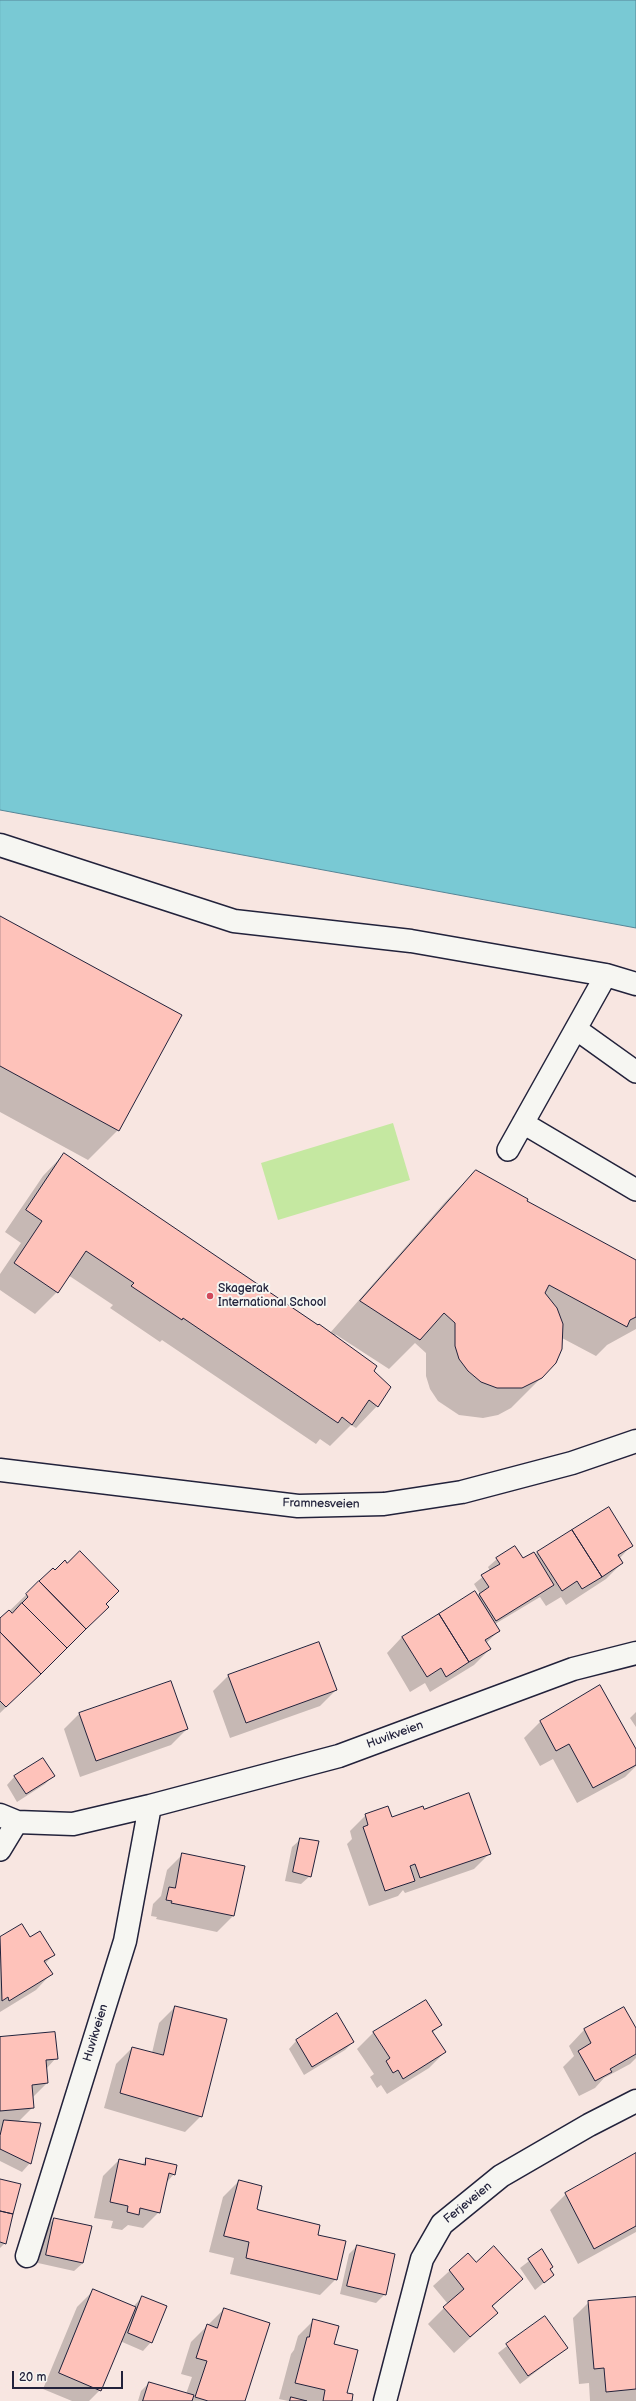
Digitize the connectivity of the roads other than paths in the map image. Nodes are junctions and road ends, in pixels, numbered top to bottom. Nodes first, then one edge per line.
1 (0, 845) edge
2 (606, 975) junction
3 (636, 984) edge
4 (576, 1029) junction
5 (636, 1072) edge
6 (523, 1123) junction
7 (508, 1150) dead end
8 (636, 1190) edge
9 (636, 1441) edge
10 (0, 1470) edge
11 (636, 1653) edge
12 (150, 1806) junction
13 (9, 1818) edge
14 (0, 1850) edge
15 (636, 2101) edge
16 (27, 2256) dead end
17 (385, 2401) edge

1 - 2 street
2 - 3 street
2 - 4 lane
4 - 5 lane
4 - 6 lane
6 - 7 lane
6 - 8 lane
9 - 10 street, Framnesveien
11 - 12 street, Huvikveien
12 - 13 street, Huvikveien
12 - 16 street, Huvikveien
13 - 14 lane
15 - 17 street, Ferjeveien

